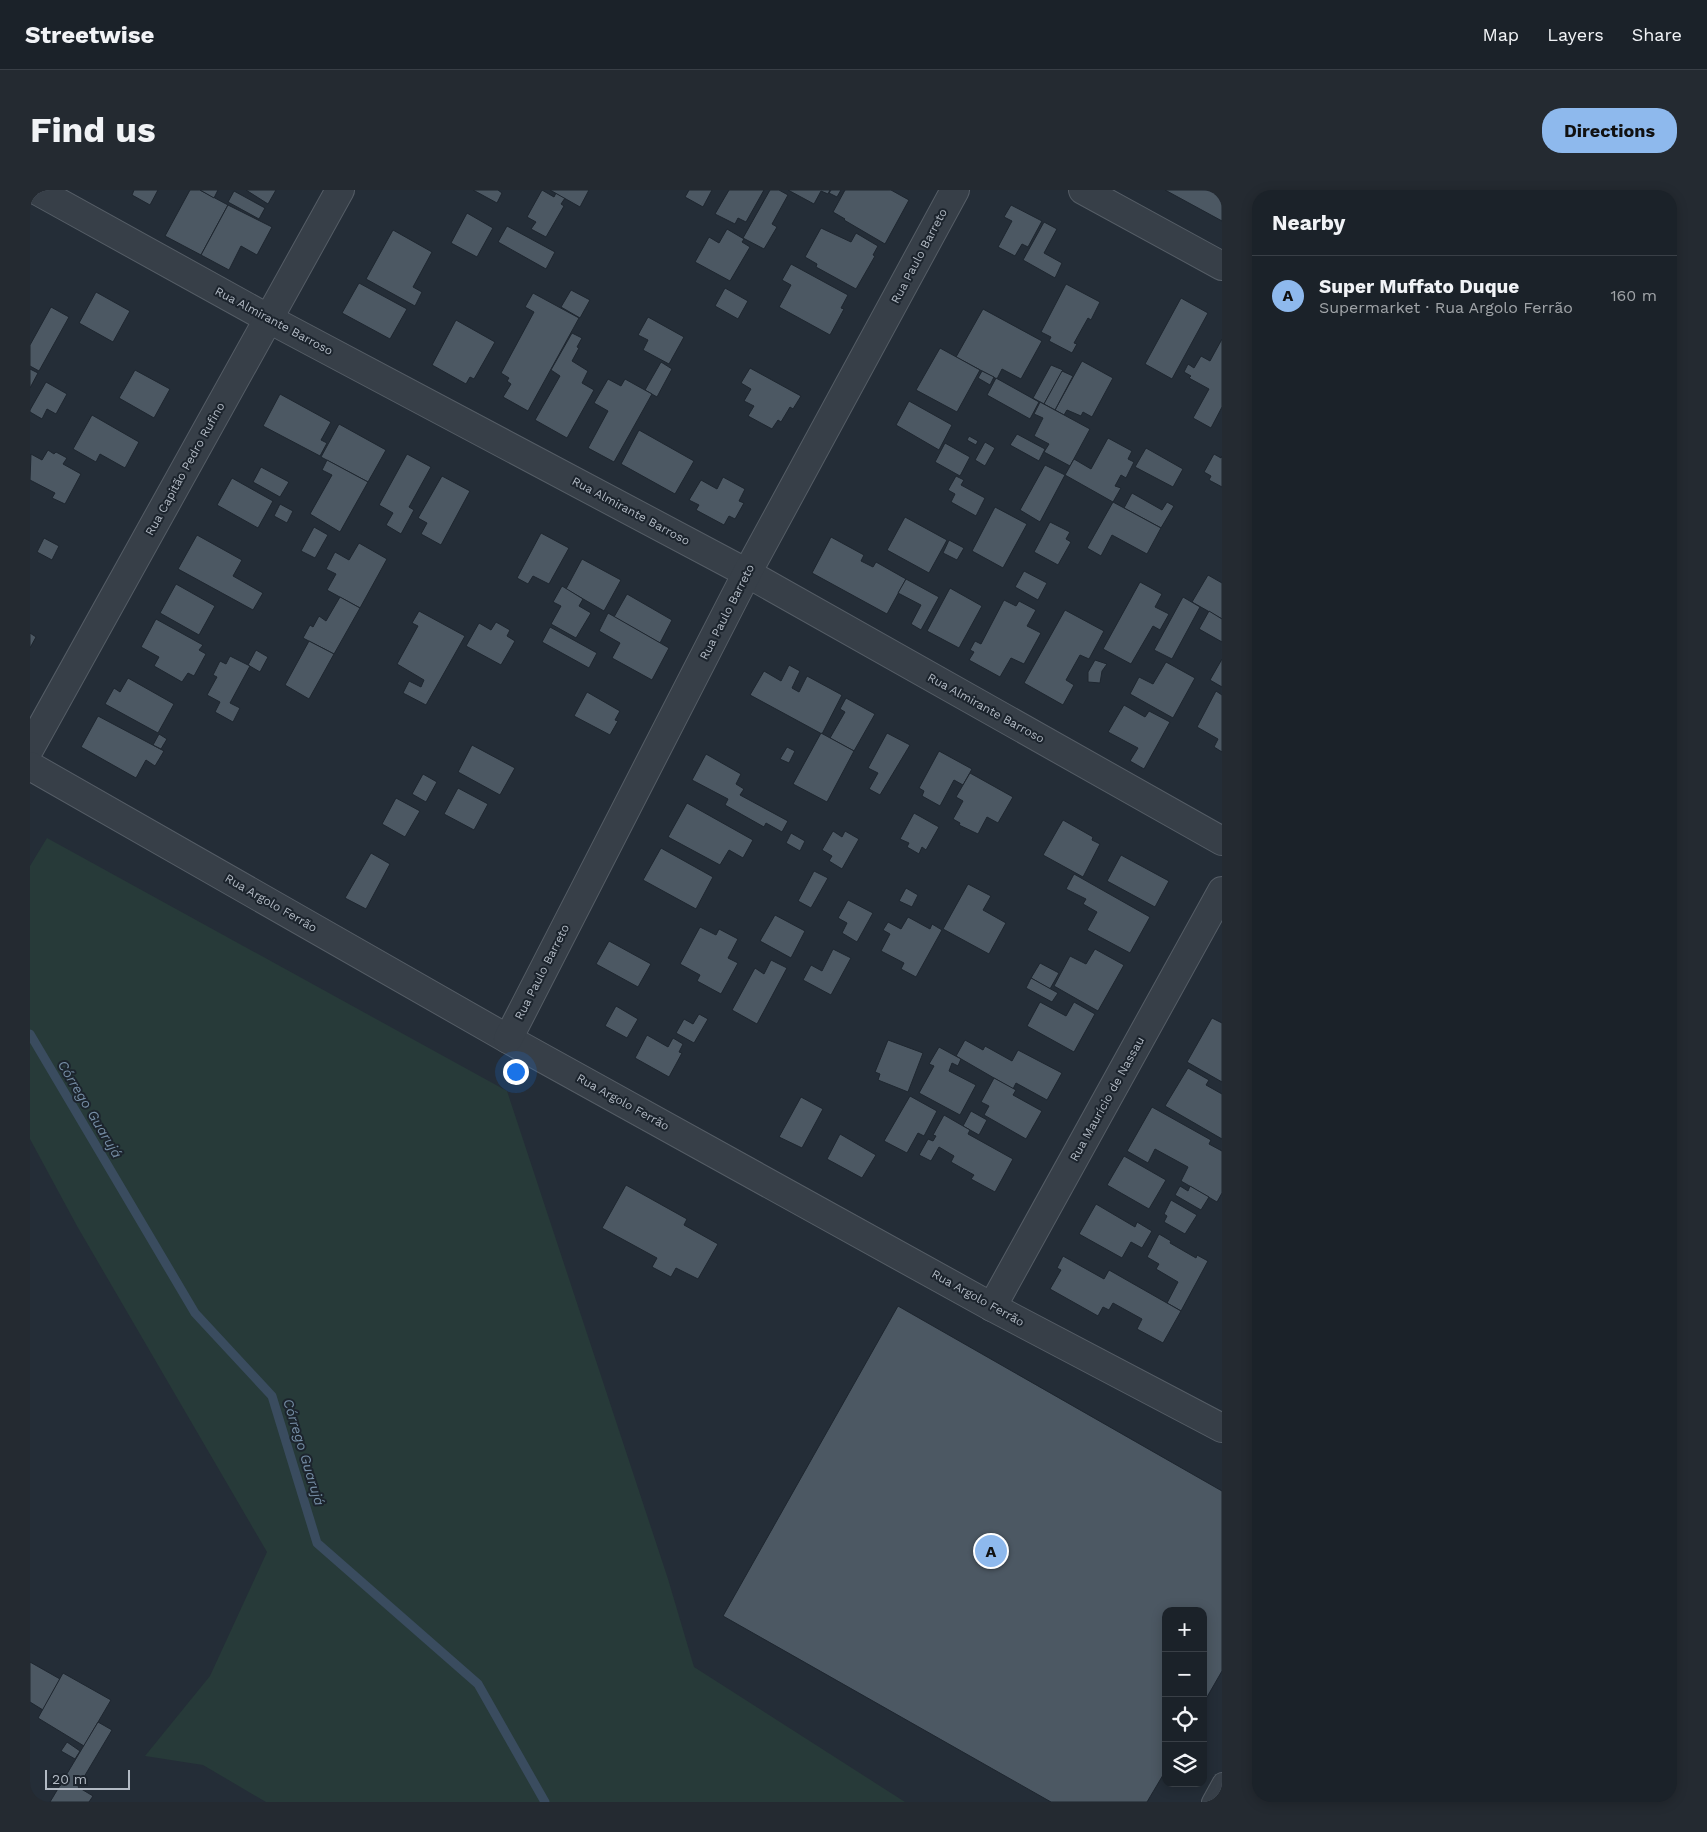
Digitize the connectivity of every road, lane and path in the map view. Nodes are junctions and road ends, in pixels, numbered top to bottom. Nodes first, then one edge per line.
1 (36, 190) edge
2 (340, 190) edge
3 (955, 190) edge
4 (1084, 190) edge
5 (1222, 266) edge
6 (268, 319) junction
7 (747, 573) junction
8 (30, 748) edge
9 (30, 766) edge
10 (1222, 841) edge
11 (1222, 891) edge
12 (508, 1039) junction
13 (992, 1307) junction
14 (1222, 1428) edge
15 (1222, 1782) edge
16 (1211, 1802) edge

1 - 6 street, Rua Almirante Barroso
2 - 6 street, Rua Capitão Pedro Rufino
3 - 7 street, Rua Paulo Barreto
4 - 5 street
6 - 7 street, Rua Almirante Barroso
6 - 8 street, Rua Capitão Pedro Rufino
7 - 10 street, Rua Almirante Barroso
7 - 12 street, Rua Paulo Barreto
9 - 12 street, Rua Argolo Ferrão
11 - 13 street, Rua Maurício de Nassau
12 - 13 street, Rua Argolo Ferrão
13 - 14 street, Rua Argolo Ferrão
15 - 16 lane

